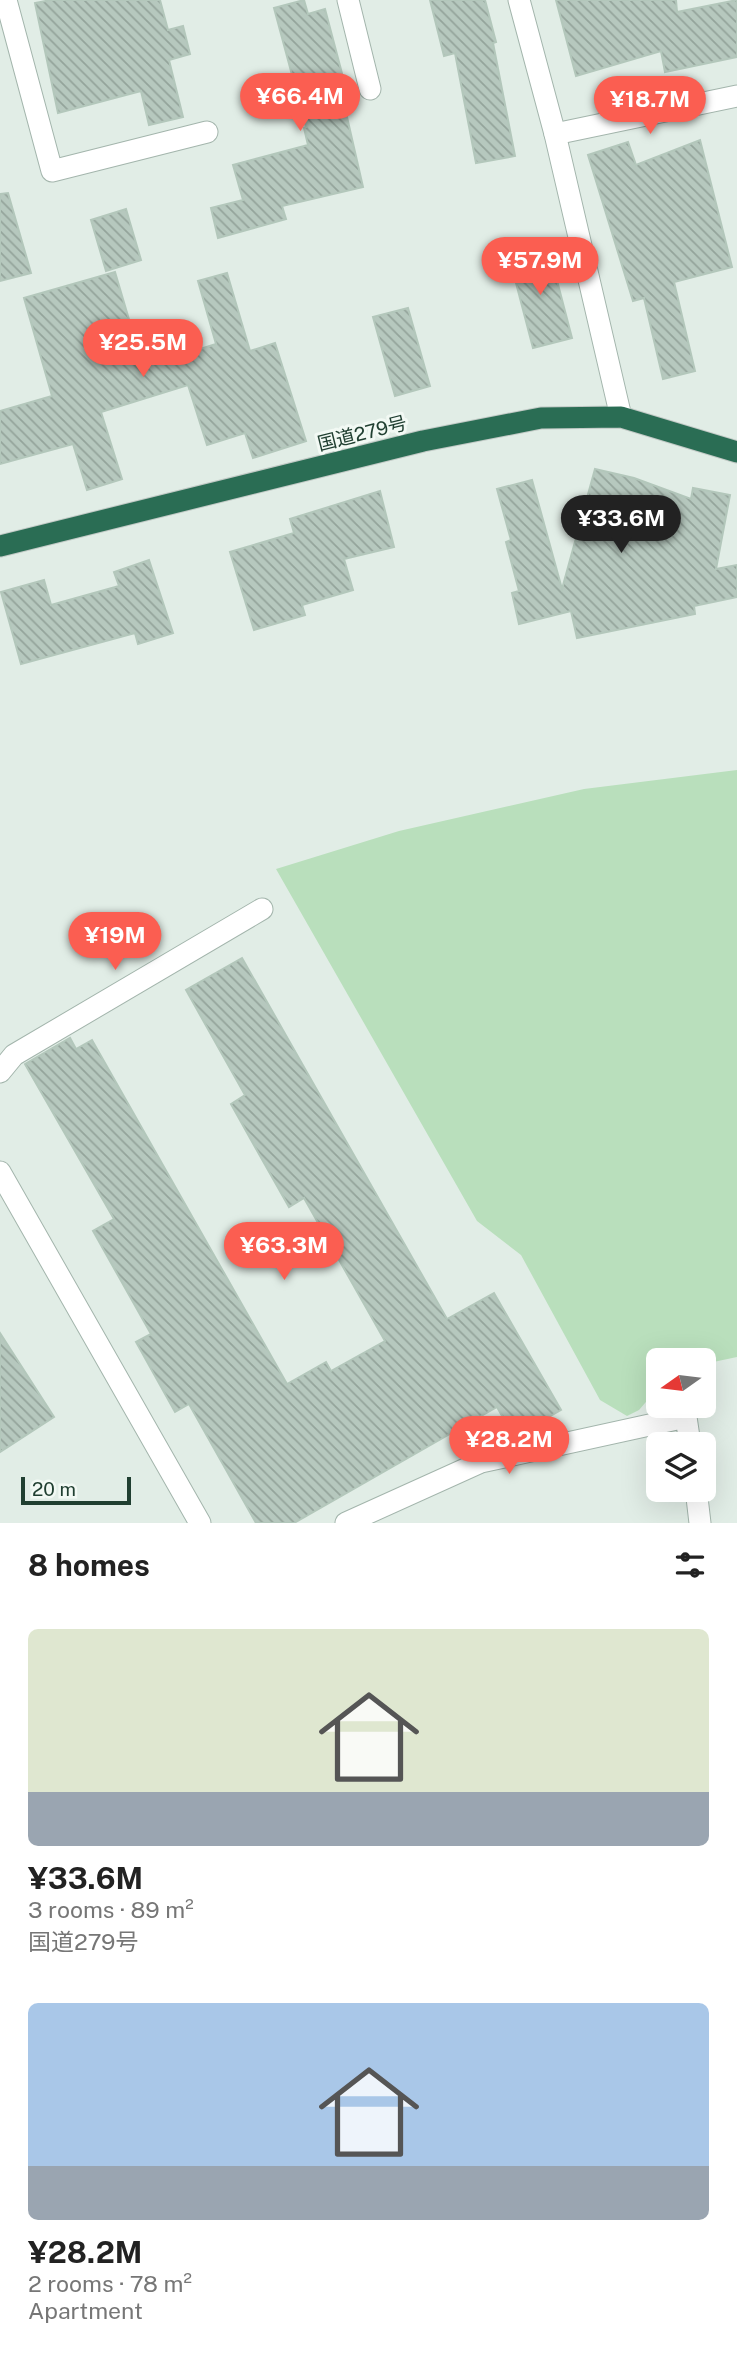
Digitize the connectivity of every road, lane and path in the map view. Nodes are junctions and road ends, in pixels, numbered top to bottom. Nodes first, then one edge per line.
1 (6, 0) edge
2 (348, 0) edge
3 (519, 0) edge
4 (370, 89) dead end
5 (737, 96) edge
6 (207, 132) dead end
7 (555, 134) junction
8 (621, 417) junction
9 (737, 452) edge
10 (0, 547) edge
11 (262, 909) dead end
12 (0, 1072) edge
13 (0, 1172) edge
14 (688, 1432) edge
15 (697, 1502) edge
16 (200, 1523) edge
17 (346, 1523) edge
18 (700, 1523) edge

1 - 6 street
2 - 4 street
3 - 7 street
5 - 7 street
7 - 8 street
8 - 9 highway, 国道279号
8 - 10 highway, 国道279号
11 - 12 street
13 - 16 street
14 - 17 street
15 - 18 street

